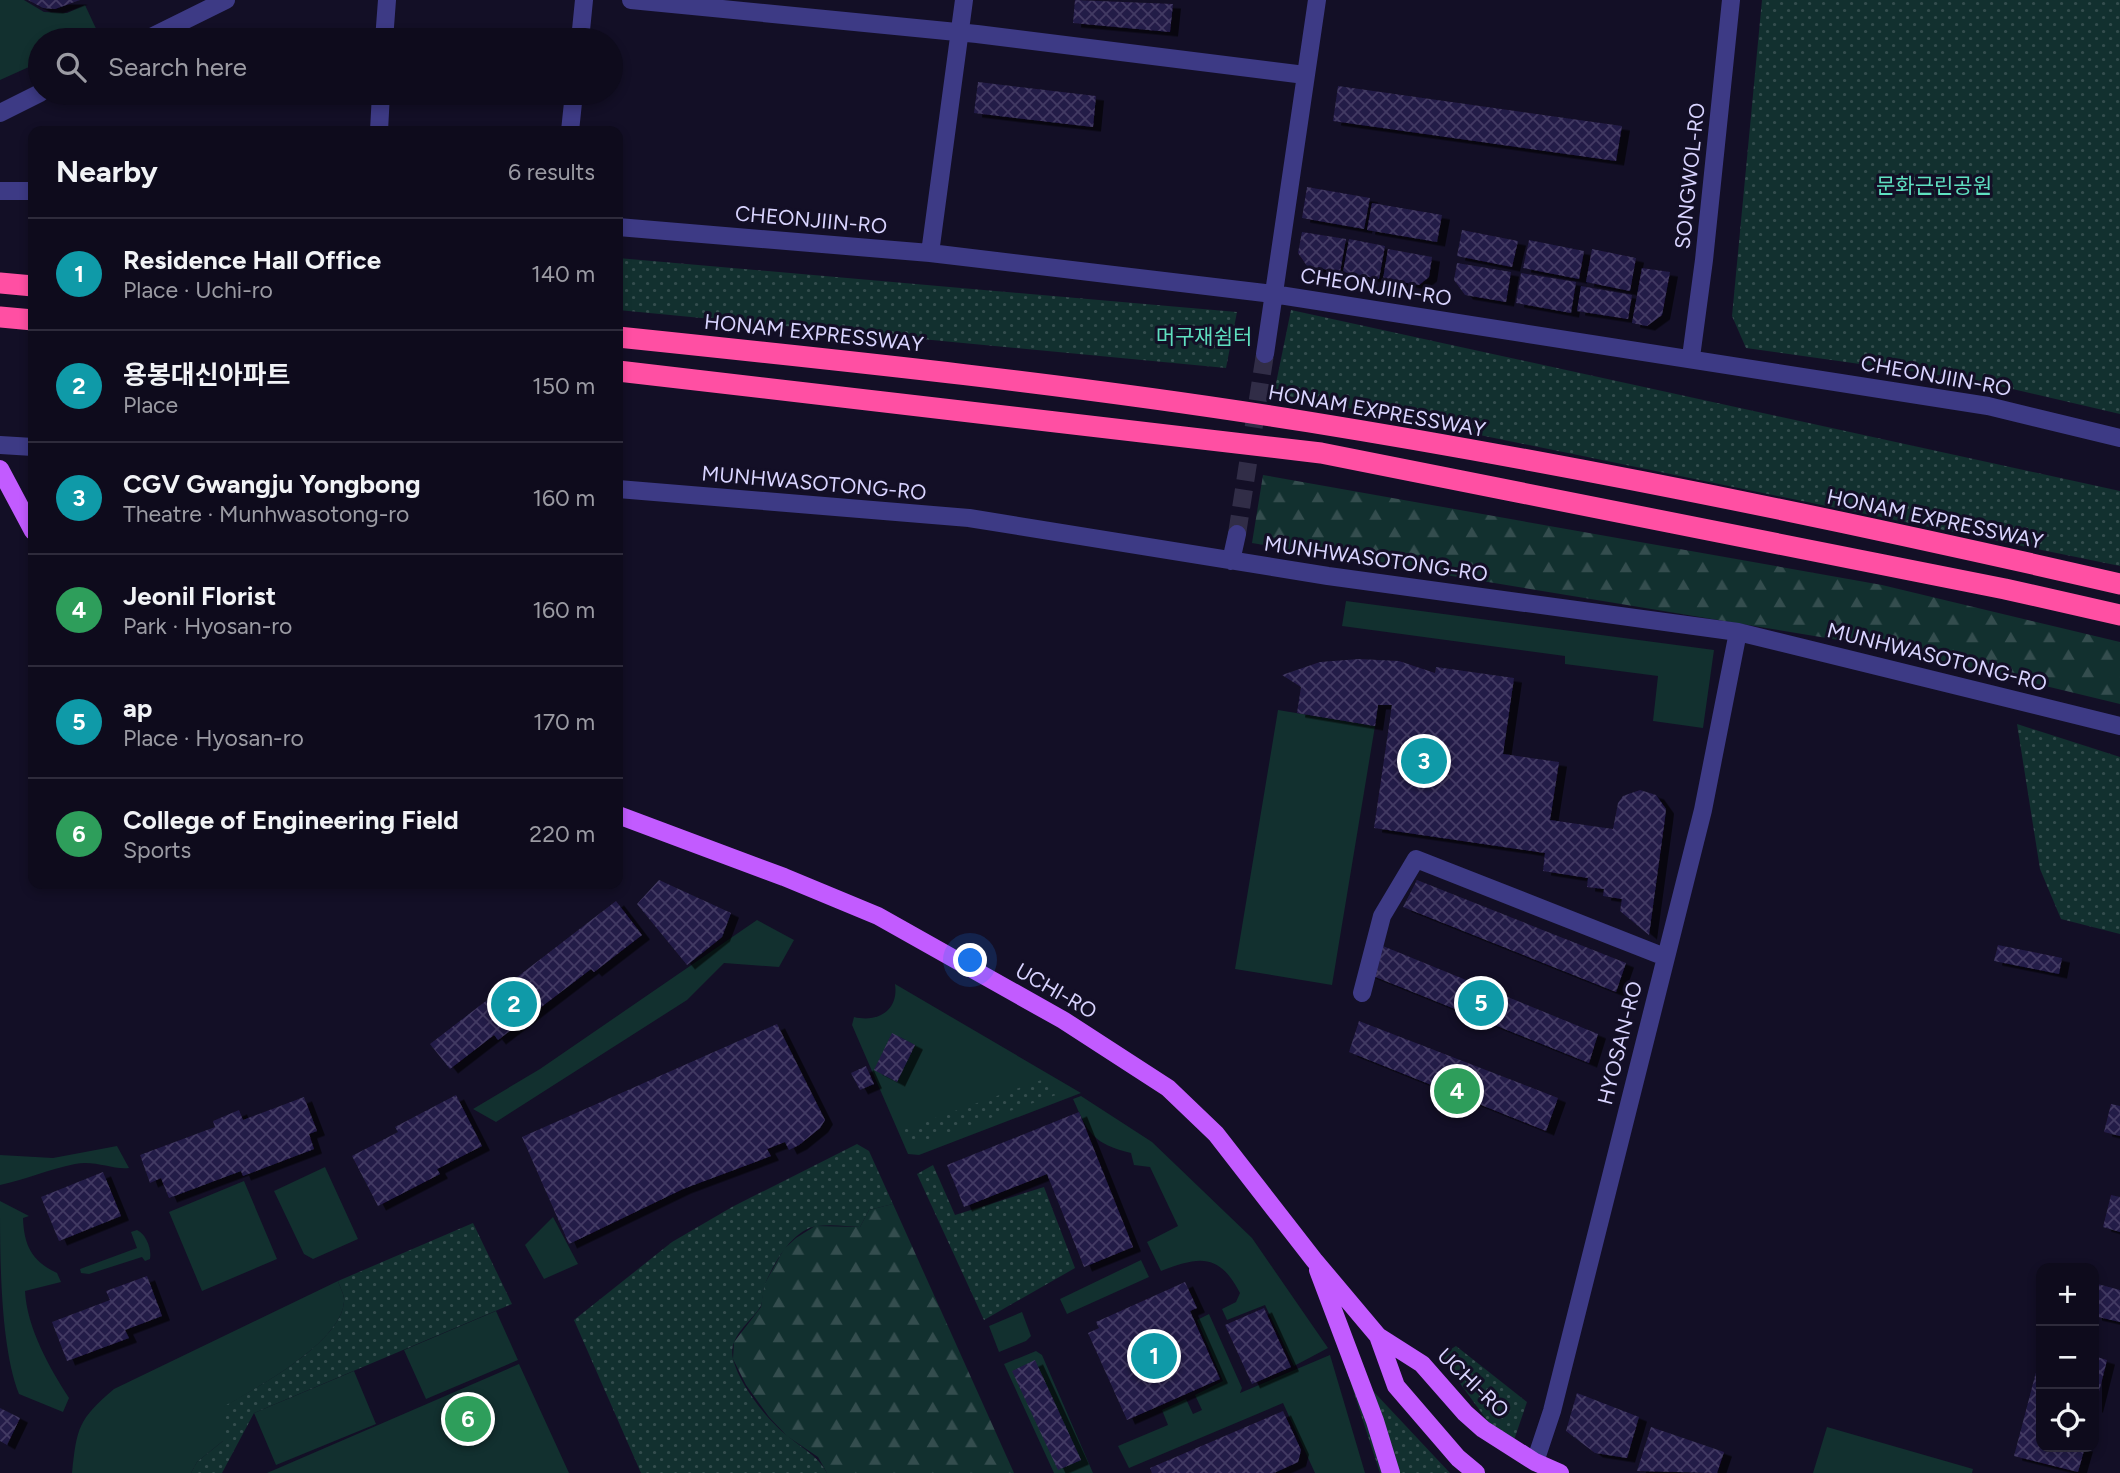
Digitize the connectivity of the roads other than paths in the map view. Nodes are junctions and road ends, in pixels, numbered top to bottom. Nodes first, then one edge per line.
1 (226, 0) edge
2 (387, 0) edge
3 (584, 0) edge
4 (631, 0) edge
5 (964, 0) edge
6 (1317, 0) edge
7 (1731, 0) edge
8 (169, 28) edge
9 (385, 28) edge
10 (581, 28) edge
11 (960, 32) junction
12 (1305, 75) junction
13 (28, 99) edge
14 (380, 105) edge
15 (573, 105) edge
16 (0, 113) edge
17 (379, 126) edge
18 (571, 126) edge
19 (0, 191) edge
20 (28, 191) edge
21 (623, 227) edge
22 (930, 253) junction
23 (0, 283) edge
24 (28, 286) edge
25 (1273, 294) junction
26 (0, 317) edge
27 (28, 320) edge
28 (623, 338) edge
29 (1265, 354) tunnel mouth
30 (1690, 357) junction
31 (623, 372) edge
32 (2120, 438) edge
33 (0, 445) edge
34 (28, 447) edge
35 (0, 469) edge
36 (623, 489) edge
37 (28, 522) edge
38 (1237, 534) tunnel mouth
39 (1231, 561) junction
40 (2120, 584) edge
41 (2120, 615) edge
42 (1738, 632) junction
43 (2120, 726) edge
44 (623, 817) edge
45 (1665, 957) junction
46 (1362, 993) dead end
47 (1314, 1260) junction
48 (1378, 1336) junction
49 (1533, 1468) edge
50 (1391, 1473) edge
51 (1476, 1473) edge
52 (1560, 1473) edge

1 - 8 street
2 - 9 street
3 - 10 street
4 - 11 street
5 - 11 street
6 - 12 street
7 - 30 street, SONGWOL-RO
11 - 12 street
11 - 22 street
12 - 25 street
13 - 16 street
14 - 17 street
15 - 18 street
19 - 20 street
21 - 22 street, CHEONJIIN-RO
22 - 25 street, CHEONJIIN-RO
23 - 24 highway
25 - 29 street
25 - 30 street, CHEONJIIN-RO
26 - 27 highway
28 - 40 highway, HONAM EXPRESSWAY
30 - 32 street, CHEONJIIN-RO
31 - 41 highway
33 - 34 street
35 - 37 main road
36 - 39 street, MUNHWASOTONG-RO
38 - 39 street
39 - 42 street, MUNHWASOTONG-RO
42 - 43 street, MUNHWASOTONG-RO
42 - 45 street, HYOSAN-RO
44 - 47 main road, UCHI-RO
45 - 46 street
45 - 49 street, HYOSAN-RO
47 - 48 main road, UCHI-RO
47 - 50 main road
48 - 49 main road, UCHI-RO
48 - 51 main road, UCHI-RO
49 - 52 main road, UCHI-RO

